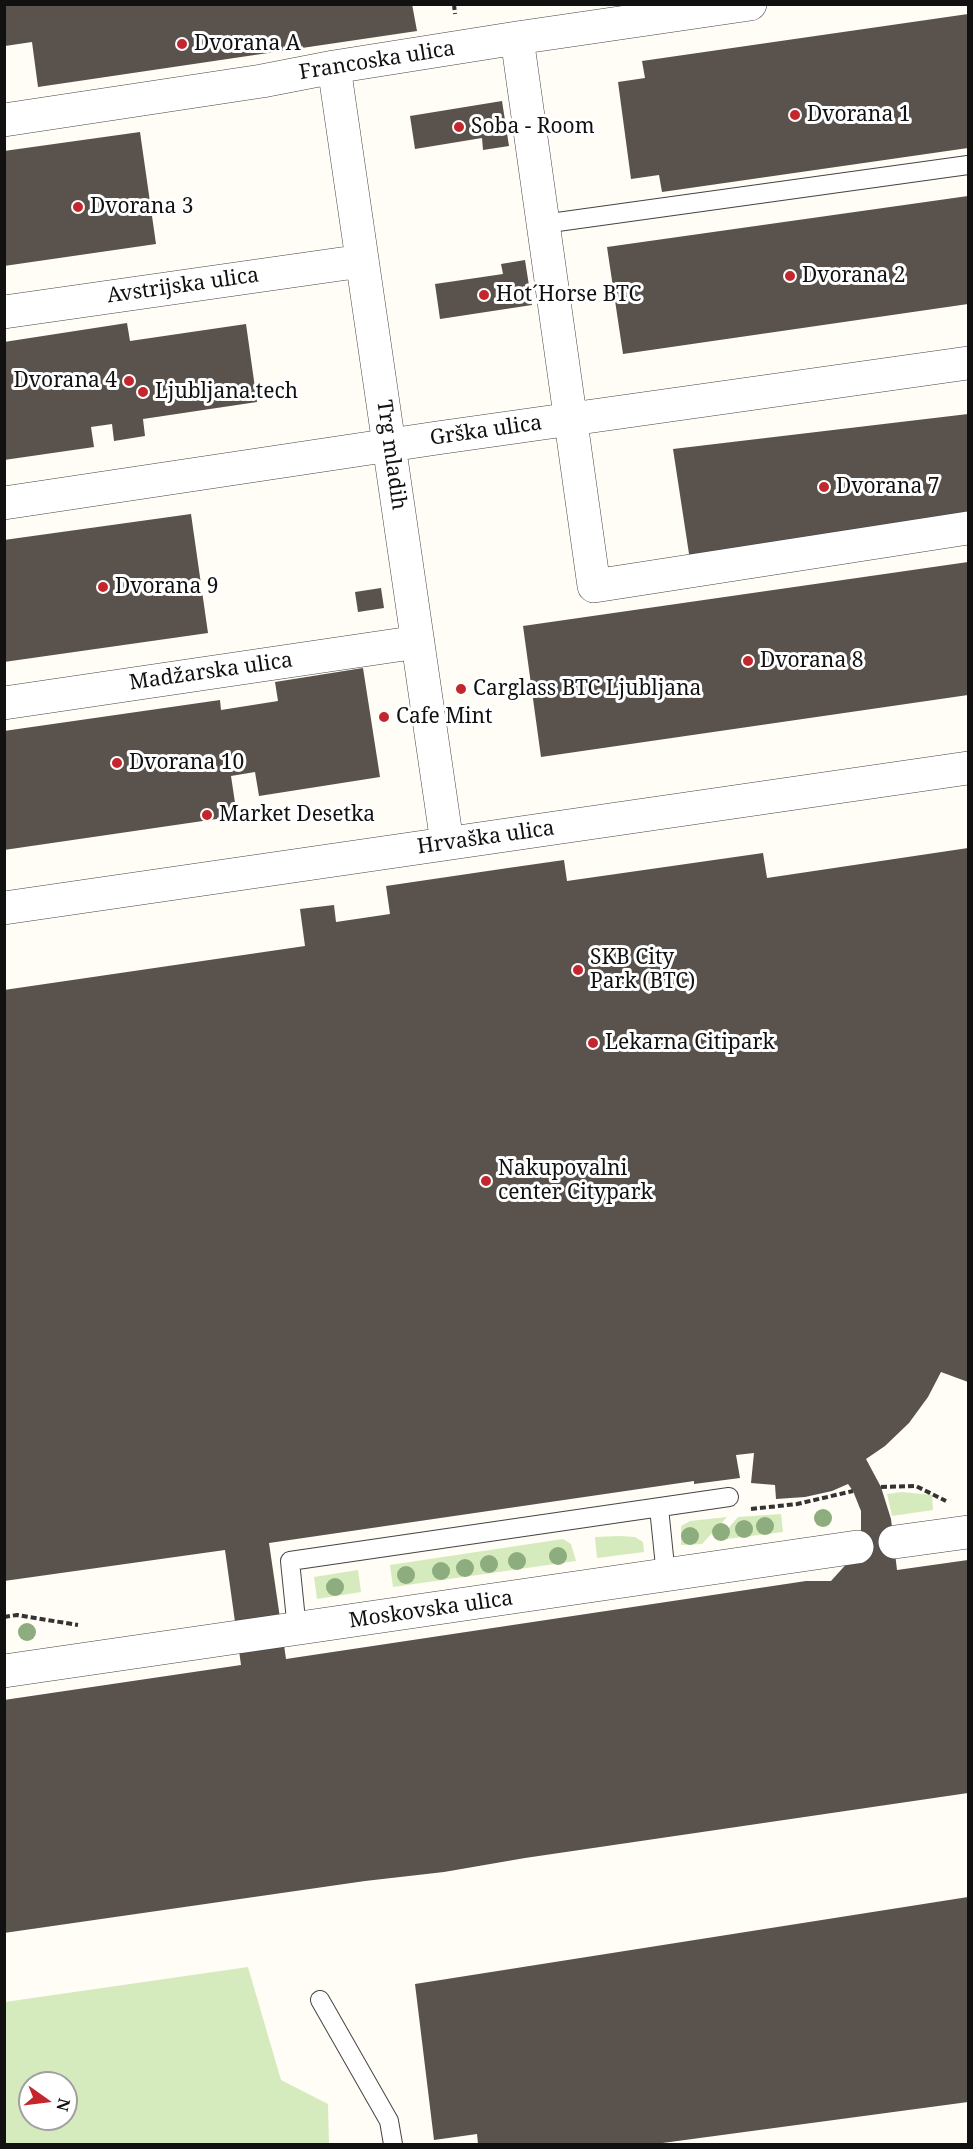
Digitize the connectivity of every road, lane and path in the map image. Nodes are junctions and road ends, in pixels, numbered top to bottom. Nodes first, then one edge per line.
1 (750, 4) edge
2 (517, 38) junction
3 (334, 67) junction
4 (4, 120) edge
5 (969, 165) edge
6 (543, 224) junction
7 (362, 261) junction
8 (4, 312) edge
9 (969, 363) edge
10 (570, 420) junction
11 (389, 445) junction
12 (4, 503) edge
13 (969, 528) edge
14 (418, 642) junction
15 (4, 703) edge
16 (969, 768) edge
17 (447, 843) junction
18 (4, 908) edge
19 (881, 1487) dead end
20 (853, 1491) dead end
21 (729, 1497) joint
22 (951, 1504) dead end
23 (659, 1508) junction
24 (969, 1532) edge
25 (895, 1542) dead end
26 (857, 1547) dead end
27 (666, 1576) junction
28 (297, 1630) junction
29 (4, 1671) edge
30 (320, 2000) dead end
31 (393, 2145) edge

1 - 2 street, Francoska ulica
2 - 3 street, Francoska ulica
2 - 6 street
3 - 4 street, Francoska ulica
3 - 7 street, Trg mladih
5 - 6 lane
6 - 10 street
7 - 8 street, Avstrijska ulica
7 - 11 street, Trg mladih
9 - 10 street, Grška ulica
10 - 11 street, Grška ulica
10 - 13 street
11 - 12 street, Grška ulica
11 - 14 street, Trg mladih
14 - 15 street, Madžarska ulica
14 - 17 street, Trg mladih
16 - 17 street, Hrvaška ulica
17 - 18 street, Hrvaška ulica
19 - 22 path
20 - 21 path
21 - 23 lane
23 - 27 lane
23 - 28 lane
24 - 25 street
26 - 27 street, Moskovska ulica
27 - 28 street, Moskovska ulica
28 - 29 street, Moskovska ulica
30 - 31 lane

